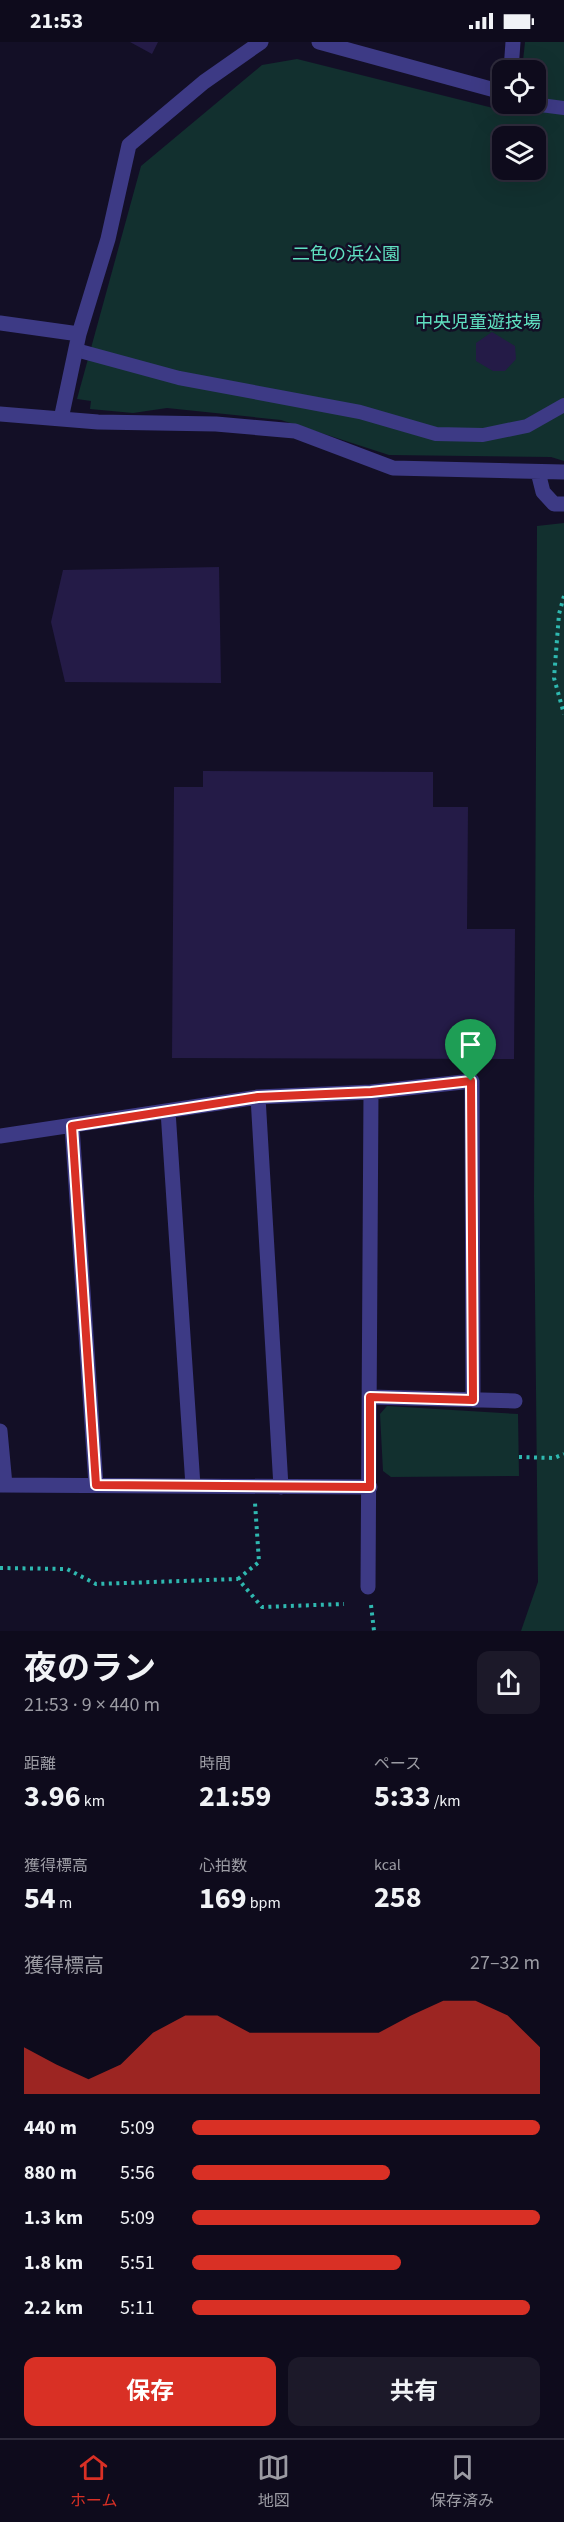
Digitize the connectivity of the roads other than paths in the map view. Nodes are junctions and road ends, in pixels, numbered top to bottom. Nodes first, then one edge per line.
1 (261, 42) edge
2 (319, 42) edge
3 (513, 42) edge
4 (512, 60) edge
5 (492, 89) edge
6 (546, 106) edge
7 (564, 108) edge
8 (0, 323) edge
9 (79, 334) junction
10 (76, 350) junction
11 (564, 405) edge
12 (0, 414) edge
13 (61, 419) junction
14 (538, 471) junction
15 (564, 472) edge
16 (564, 504) edge
17 (371, 1092) junction
18 (258, 1097) junction
19 (168, 1111) junction
20 (72, 1126) junction
21 (0, 1136) edge
22 (370, 1397) junction
23 (473, 1400) junction
24 (515, 1401) dead end
25 (0, 1431) edge
26 (2, 1485) edge
27 (96, 1485) junction
28 (193, 1486) junction
29 (281, 1487) junction
30 (370, 1487) junction
31 (368, 1587) road end

1 - 9 street
2 - 5 street
3 - 4 street
6 - 7 lane
8 - 9 street
9 - 10 street
10 - 11 lane
10 - 13 street
12 - 13 street
13 - 14 street
14 - 15 street
14 - 16 street
17 - 18 street
17 - 22 street
17 - 23 street
18 - 19 street
18 - 29 street
19 - 20 street
19 - 28 street
20 - 21 street
20 - 27 street
22 - 23 street
22 - 30 street
23 - 24 street
25 - 26 street
26 - 27 street
27 - 28 street
28 - 29 street
29 - 30 street
30 - 31 street

